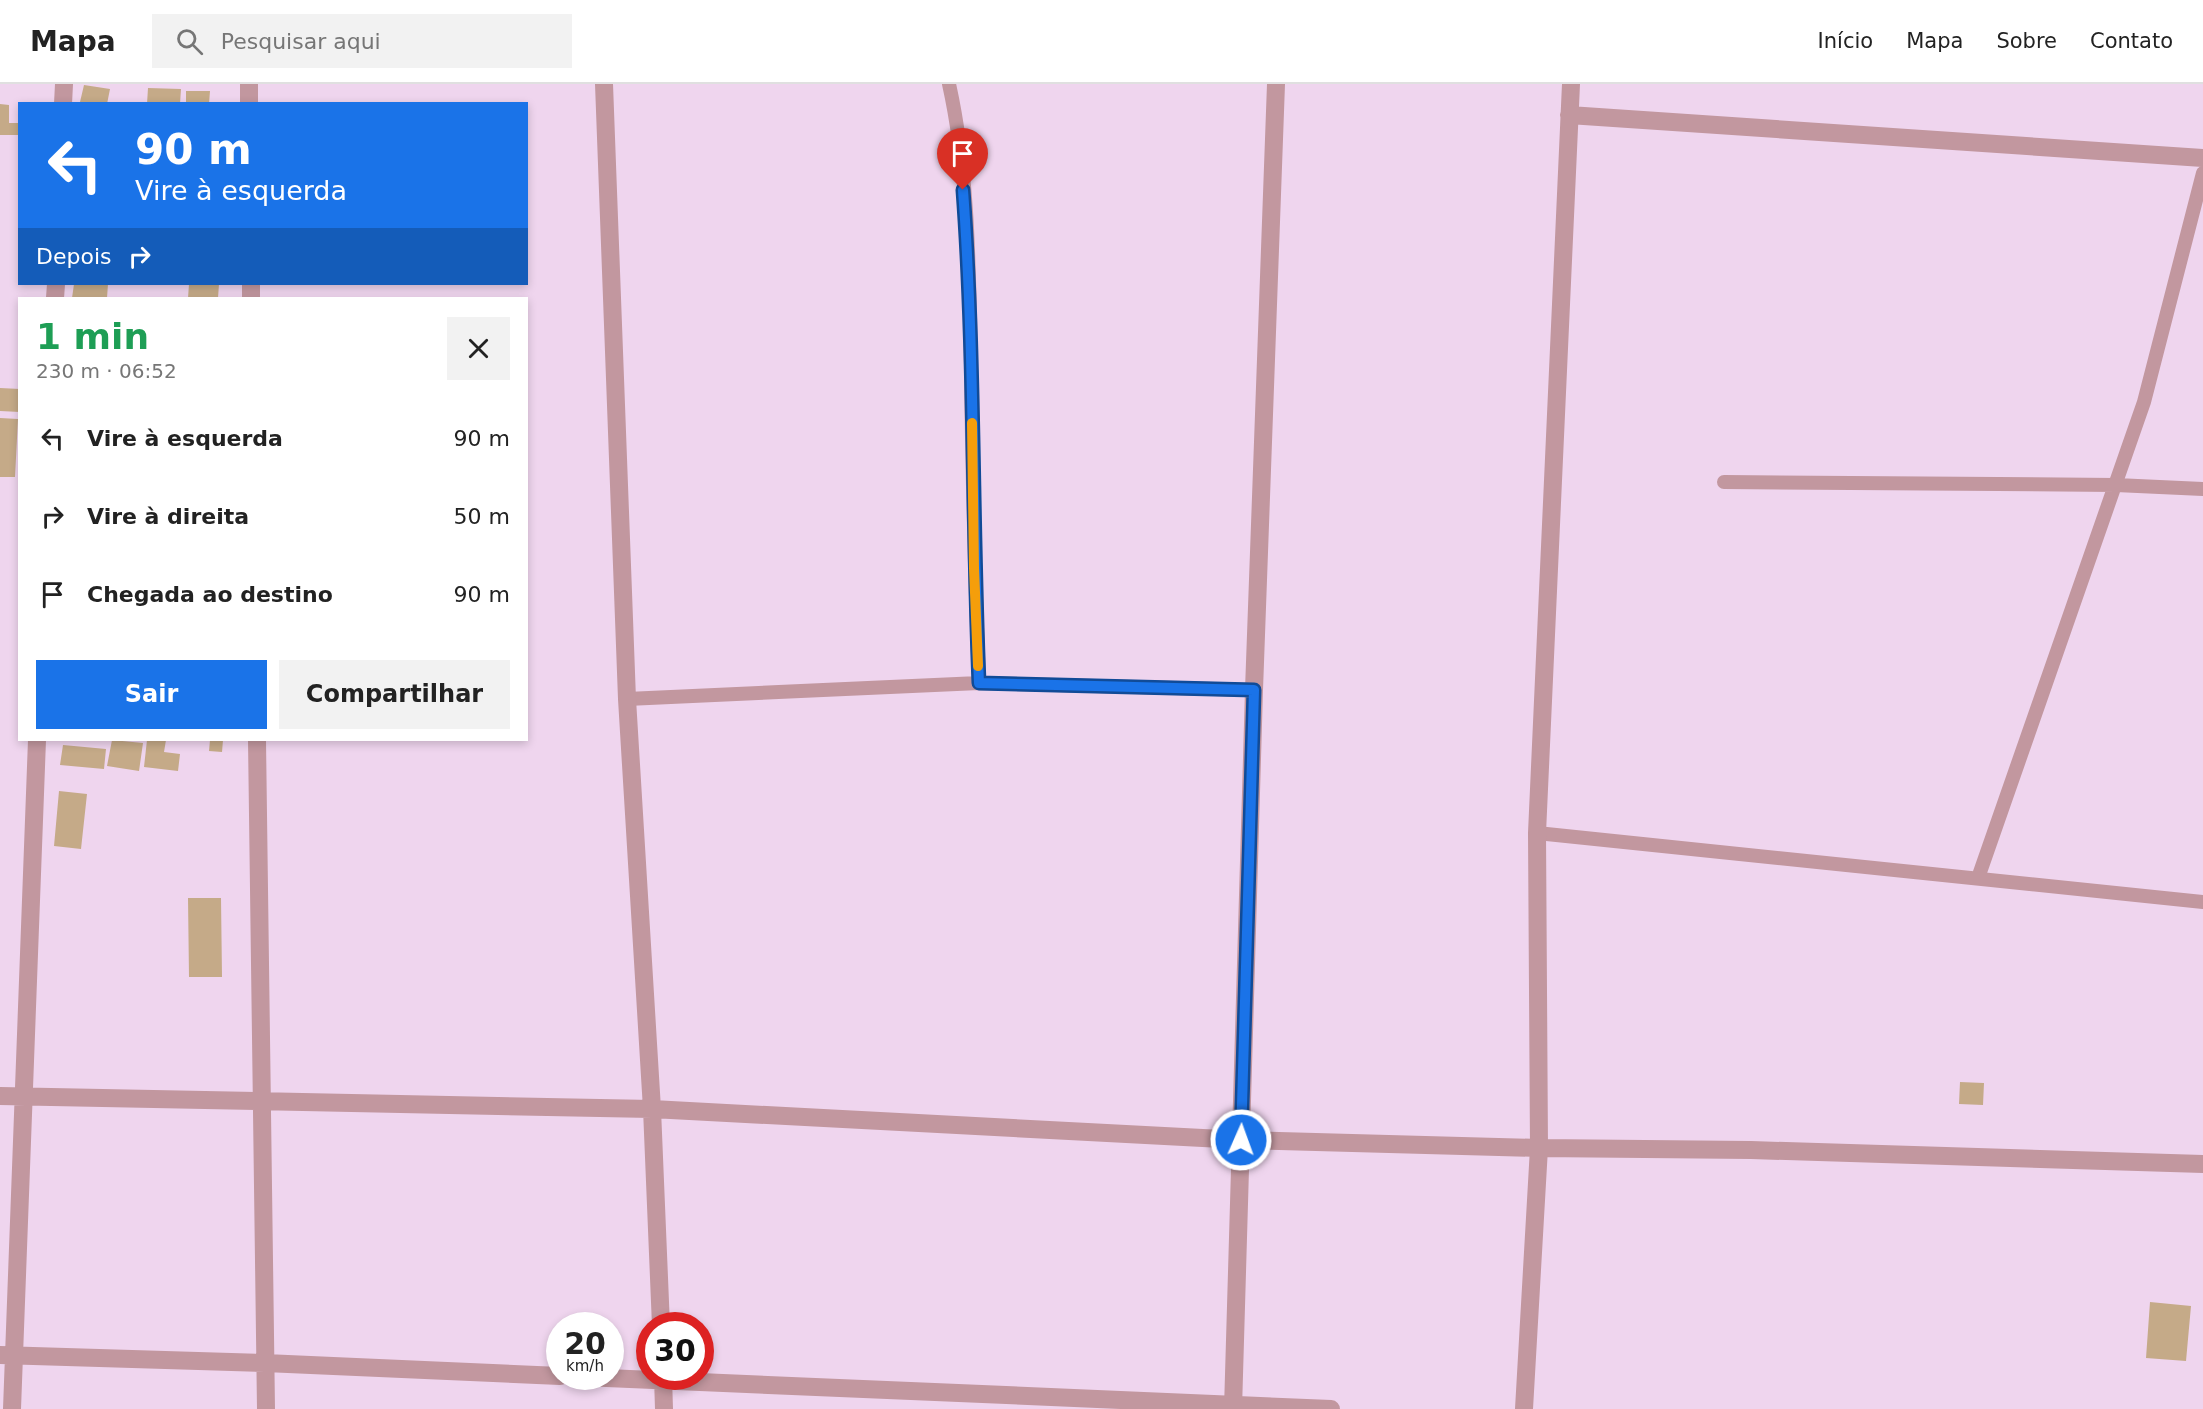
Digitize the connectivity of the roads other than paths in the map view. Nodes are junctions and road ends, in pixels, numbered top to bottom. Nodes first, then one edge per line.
1 (64, 84) edge
2 (249, 84) edge
3 (604, 84) edge
4 (949, 84) edge
5 (1276, 84) edge
6 (1571, 84) edge
7 (63, 102) edge
8 (249, 102) edge
9 (1569, 115) junction
10 (2203, 158) edge
11 (2203, 173) edge
12 (1724, 482) dead end
13 (2116, 485) junction
14 (2203, 489) edge
15 (979, 683) junction
16 (1254, 690) junction
17 (627, 699) junction
18 (37, 741) edge
19 (256, 741) edge
20 (1537, 833) junction
21 (1978, 878) junction
22 (2203, 903) edge
23 (0, 1096) edge
24 (23, 1096) junction
25 (261, 1101) junction
26 (652, 1109) junction
27 (1241, 1140) junction
28 (1539, 1148) junction
29 (2203, 1164) edge
30 (660, 1312) edge
31 (7, 1355) edge
32 (265, 1363) junction
33 (546, 1375) edge
34 (714, 1382) edge
35 (663, 1390) edge
36 (1233, 1407) edge
37 (12, 1409) edge
38 (266, 1409) edge
39 (664, 1409) edge
40 (1331, 1409) edge
41 (1524, 1409) edge

1 - 7 street
2 - 8 street
3 - 17 street
4 - 15 lane
5 - 16 street
6 - 9 street
9 - 10 street
9 - 20 street
11 - 13 lane
12 - 13 lane
13 - 14 lane
13 - 21 lane
15 - 16 lane
15 - 17 lane
16 - 27 street
17 - 26 street
18 - 24 street
19 - 25 street
20 - 21 lane
20 - 28 street
21 - 22 lane
23 - 24 street
24 - 25 street
24 - 31 street
25 - 26 street
25 - 32 street
26 - 27 street
26 - 30 street
27 - 28 street
27 - 36 street
28 - 29 street
28 - 41 street
31 - 32 street
31 - 37 street
32 - 33 street
32 - 38 street
34 - 36 street
35 - 39 street
36 - 40 street

